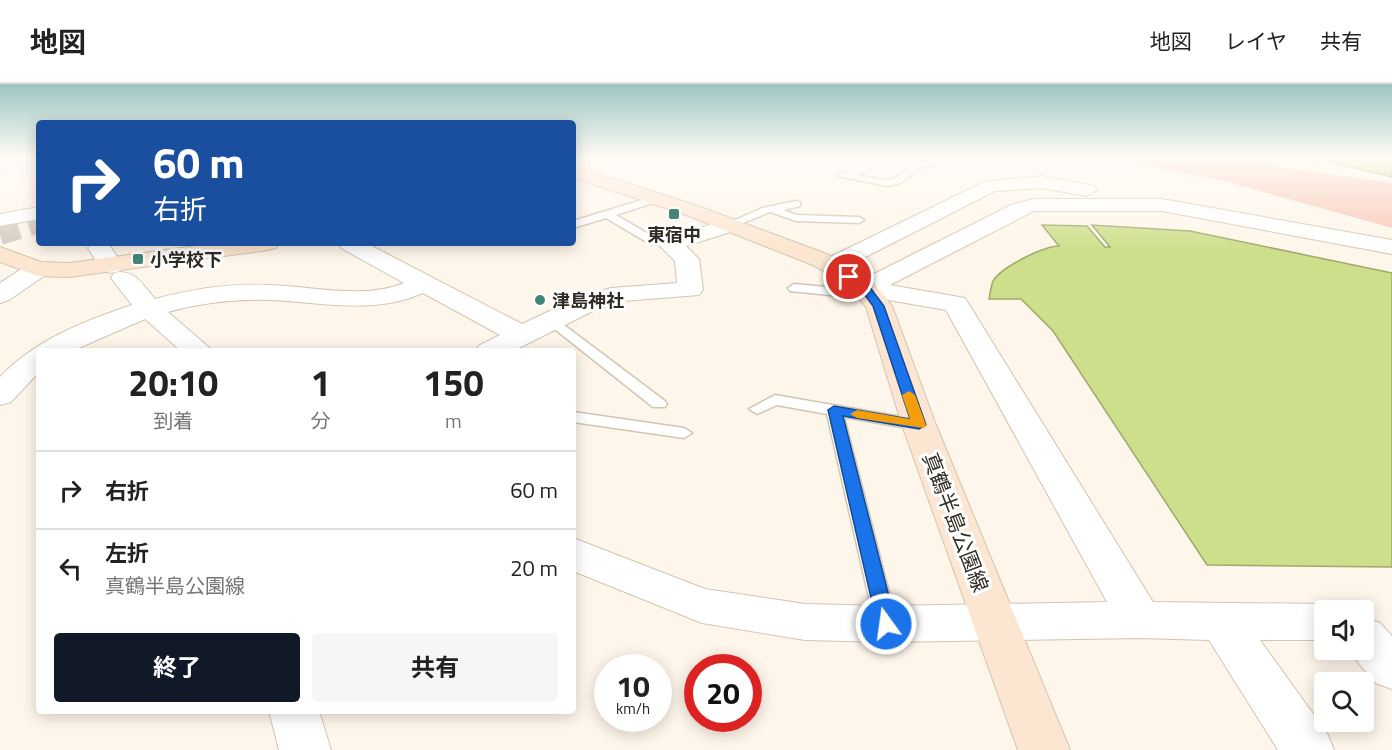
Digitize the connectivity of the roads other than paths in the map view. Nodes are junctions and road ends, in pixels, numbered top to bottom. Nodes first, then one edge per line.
1 (622, 188) edge
2 (987, 188) edge
3 (1074, 188) edge
4 (655, 199) junction
5 (796, 204) dead end
6 (1162, 205) junction
7 (771, 209) junction
8 (36, 214) edge
9 (609, 215) junction
10 (0, 220) edge
11 (859, 220) dead end
12 (576, 224) edge
13 (729, 225) junction
14 (669, 244) junction
15 (246, 246) edge
16 (355, 246) edge
17 (1392, 247) edge
18 (0, 254) edge
19 (111, 264) junction
20 (832, 265) junction
21 (38, 269) junction
22 (425, 283) junction
23 (794, 288) dead end
24 (868, 292) junction
25 (0, 295) edge
26 (149, 309) junction
27 (552, 320) junction
28 (520, 335) junction
29 (56, 348) edge
30 (194, 348) edge
31 (496, 348) edge
32 (36, 360) edge
33 (0, 395) edge
34 (659, 404) dead end
35 (757, 409) dead end
36 (834, 410) junction
37 (576, 417) edge
38 (919, 425) junction
39 (684, 433) dead end
40 (576, 554) edge
41 (1140, 620) junction
42 (994, 622) junction
43 (1222, 622) junction
44 (1314, 622) edge
45 (886, 624) junction
46 (1374, 648) edge
47 (1392, 669) edge
48 (295, 714) edge
49 (304, 750) edge
50 (1044, 750) edge
51 (1308, 750) edge

1 - 4 main road, 真鶴半島公園線
2 - 20 street
3 - 6 street
4 - 9 lane
4 - 13 main road, 真鶴半島公園線
5 - 7 lane
6 - 17 street
6 - 24 street
7 - 11 lane
7 - 13 lane
8 - 10 street
9 - 12 lane
9 - 14 lane
13 - 14 street
13 - 20 main road, 真鶴半島公園線
14 - 27 street
15 - 19 main road
16 - 22 street
18 - 21 main road
19 - 21 main road
19 - 26 street
20 - 24 main road, 真鶴半島公園線
21 - 25 street
22 - 26 street
22 - 28 street
23 - 24 lane
24 - 38 main road, 真鶴半島公園線
24 - 41 street
26 - 29 street
26 - 30 street
27 - 28 street
27 - 34 lane
28 - 31 street
32 - 33 street
35 - 36 lane
36 - 38 lane
36 - 45 lane
37 - 39 lane
38 - 42 main road, 真鶴半島公園線
40 - 45 street
41 - 42 street
41 - 43 street
42 - 45 street
42 - 50 main road, 真鶴半島公園線
43 - 44 street
43 - 51 street
46 - 47 street
48 - 49 street

